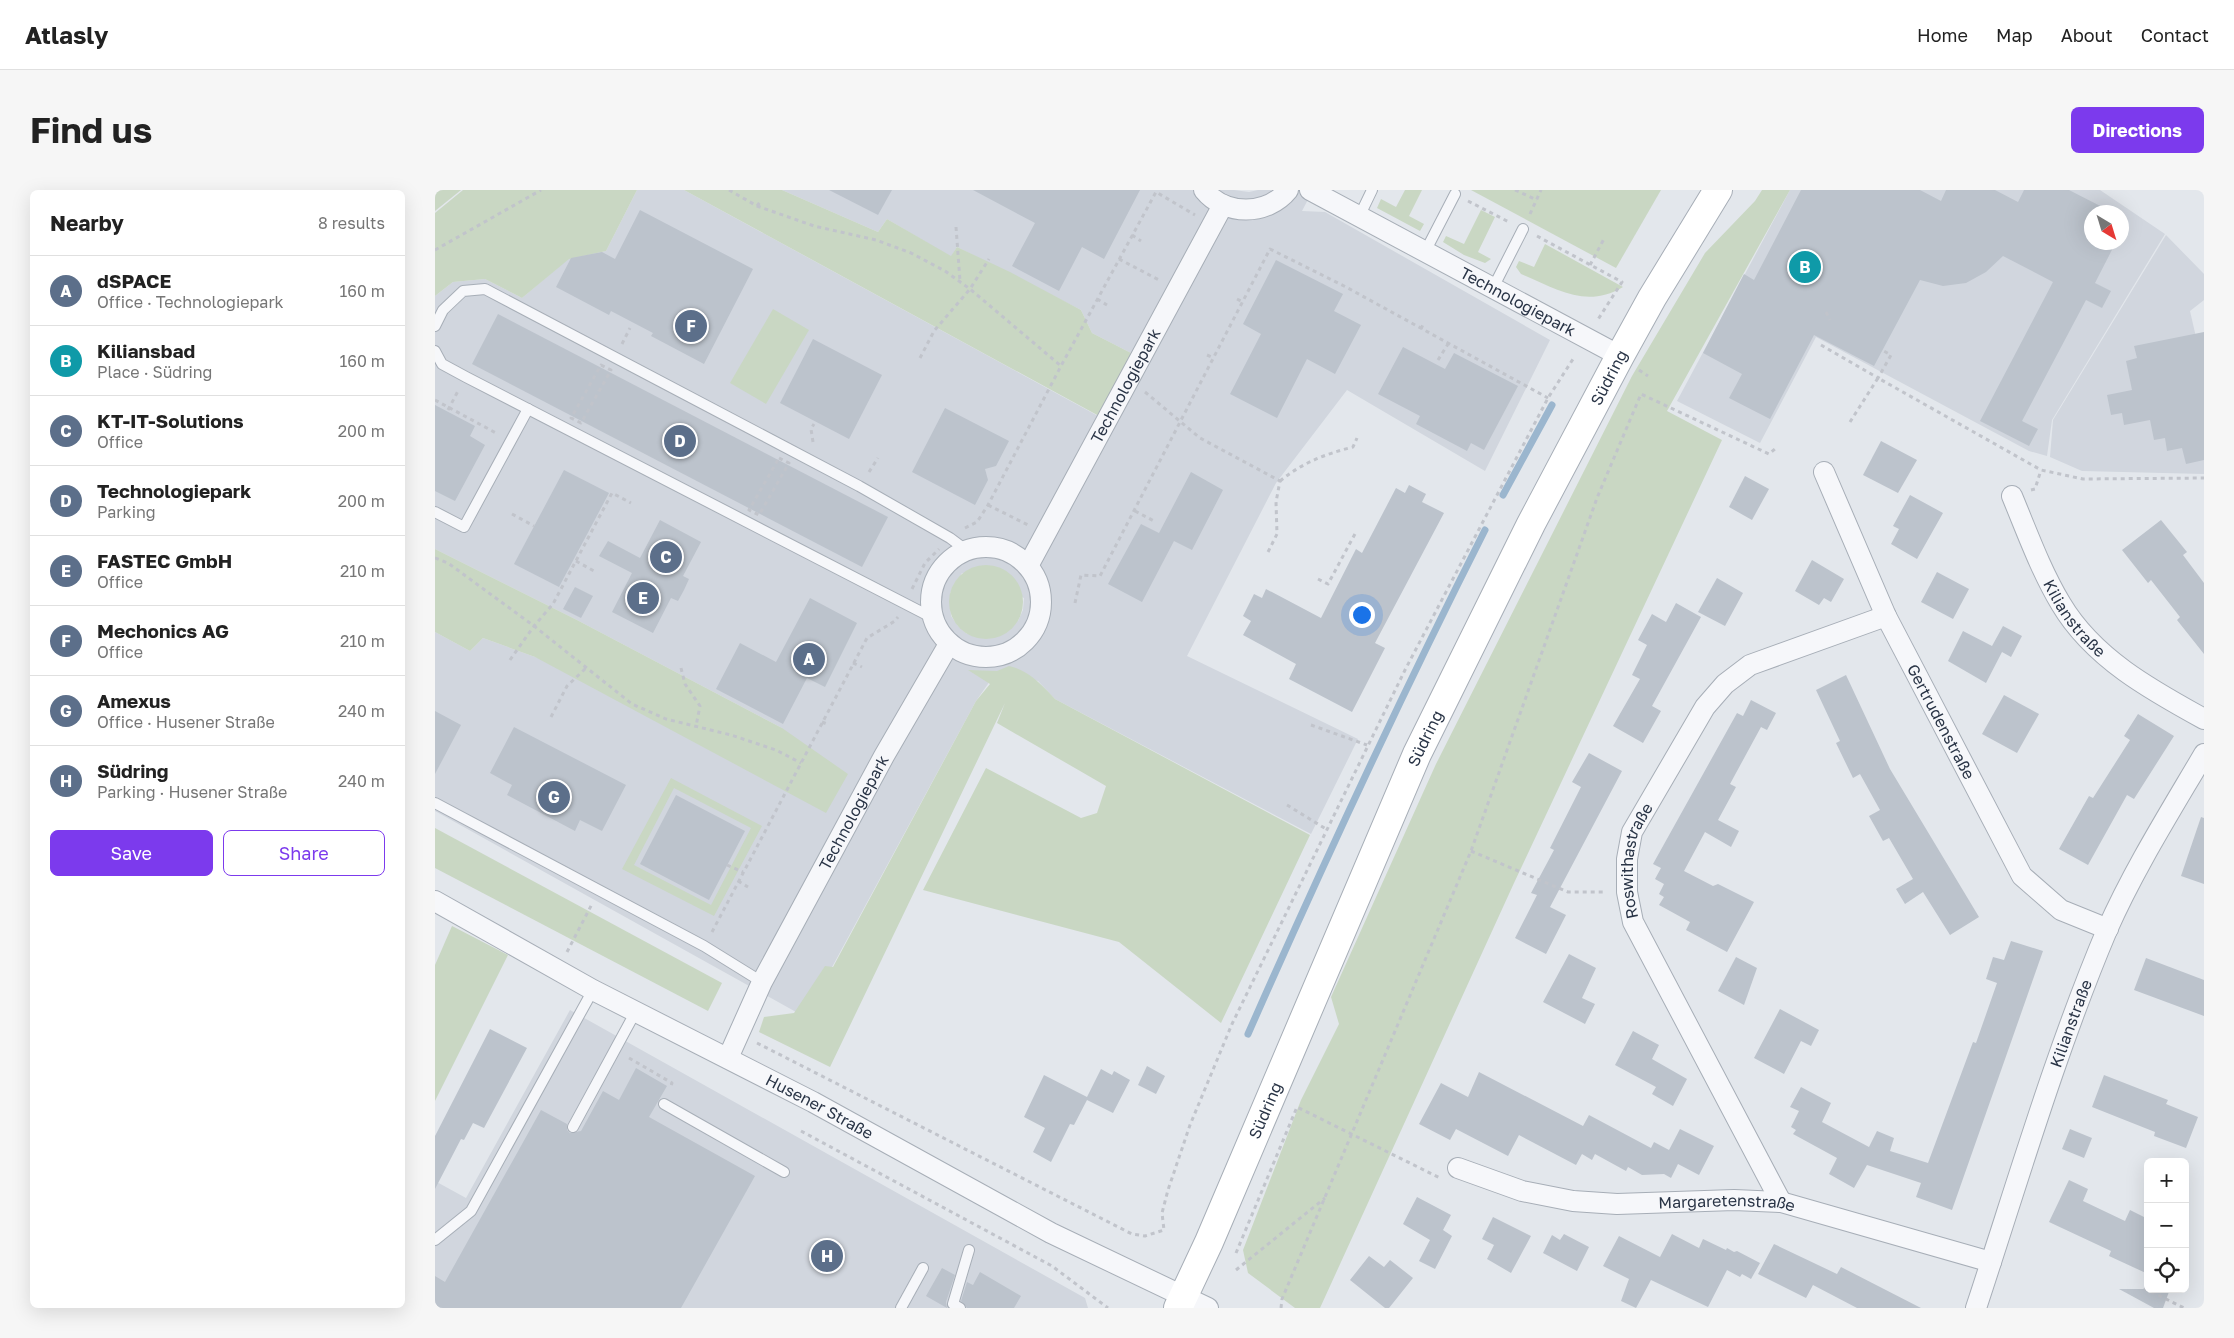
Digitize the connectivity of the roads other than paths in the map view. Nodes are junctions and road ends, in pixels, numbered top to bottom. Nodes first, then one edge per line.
1 (1204, 190) edge
2 (1288, 190) edge
3 (1310, 190) edge
4 (1372, 190) edge
5 (1718, 190) edge
6 (1455, 194) dead end
7 (1223, 205) junction
8 (1359, 215) junction
9 (1523, 228) road end
10 (1425, 252) junction
11 (1493, 288) junction
12 (435, 326) edge
13 (435, 351) edge
14 (1620, 356) junction
15 (528, 409) junction
16 (1825, 472) dead end
17 (2013, 496) dead end
18 (435, 512) edge
19 (966, 550) junction
20 (1028, 566) junction
21 (1886, 616) junction
22 (933, 618) junction
23 (949, 644) junction
24 (2204, 719) edge
25 (2204, 754) edge
26 (435, 803) edge
27 (435, 901) edge
28 (2108, 929) junction
29 (762, 982) junction
30 (593, 990) junction
31 (636, 1011) junction
32 (728, 1058) junction
33 (664, 1104) dead end
34 (573, 1127) dead end
35 (1458, 1168) road end
36 (784, 1172) dead end
37 (1781, 1202) junction
38 (435, 1240) edge
39 (969, 1250) dead end
40 (1991, 1262) junction
41 (923, 1268) dead end
42 (1181, 1303) edge
43 (901, 1308) edge
44 (960, 1308) edge
45 (1208, 1308) edge
46 (1976, 1308) edge

1 - 7 street
2 - 7 street
3 - 8 street, Technologiepark
4 - 8 lane
5 - 14 main road, Südring
6 - 10 lane
7 - 20 street, Technologiepark
8 - 10 street, Technologiepark
9 - 11 lane
10 - 11 street, Technologiepark
11 - 14 street, Technologiepark
12 - 19 lane
13 - 15 lane
14 - 42 main road, Südring
15 - 18 lane
15 - 22 lane
16 - 21 street, Gertrudenstraße
17 - 24 street, Kilianstraße
19 - 20 street
19 - 22 street
20 - 23 street
21 - 28 street, Gertrudenstraße
21 - 37 street, Roswithastraße
22 - 23 street
23 - 29 street, Technologiepark
25 - 28 street, Kilianstraße
26 - 29 lane
27 - 30 street, Husener Straße
28 - 40 street, Kilianstraße
29 - 32 street, Technologiepark
30 - 31 street, Husener Straße
30 - 38 lane
31 - 32 street, Husener Straße
31 - 34 lane
32 - 42 street, Husener Straße
33 - 36 lane
35 - 37 street, Margaretenstraße
37 - 40 street, Margaretenstraße
39 - 44 lane
40 - 46 street, Kilianstraße
41 - 43 lane
42 - 45 street, Husener Straße

